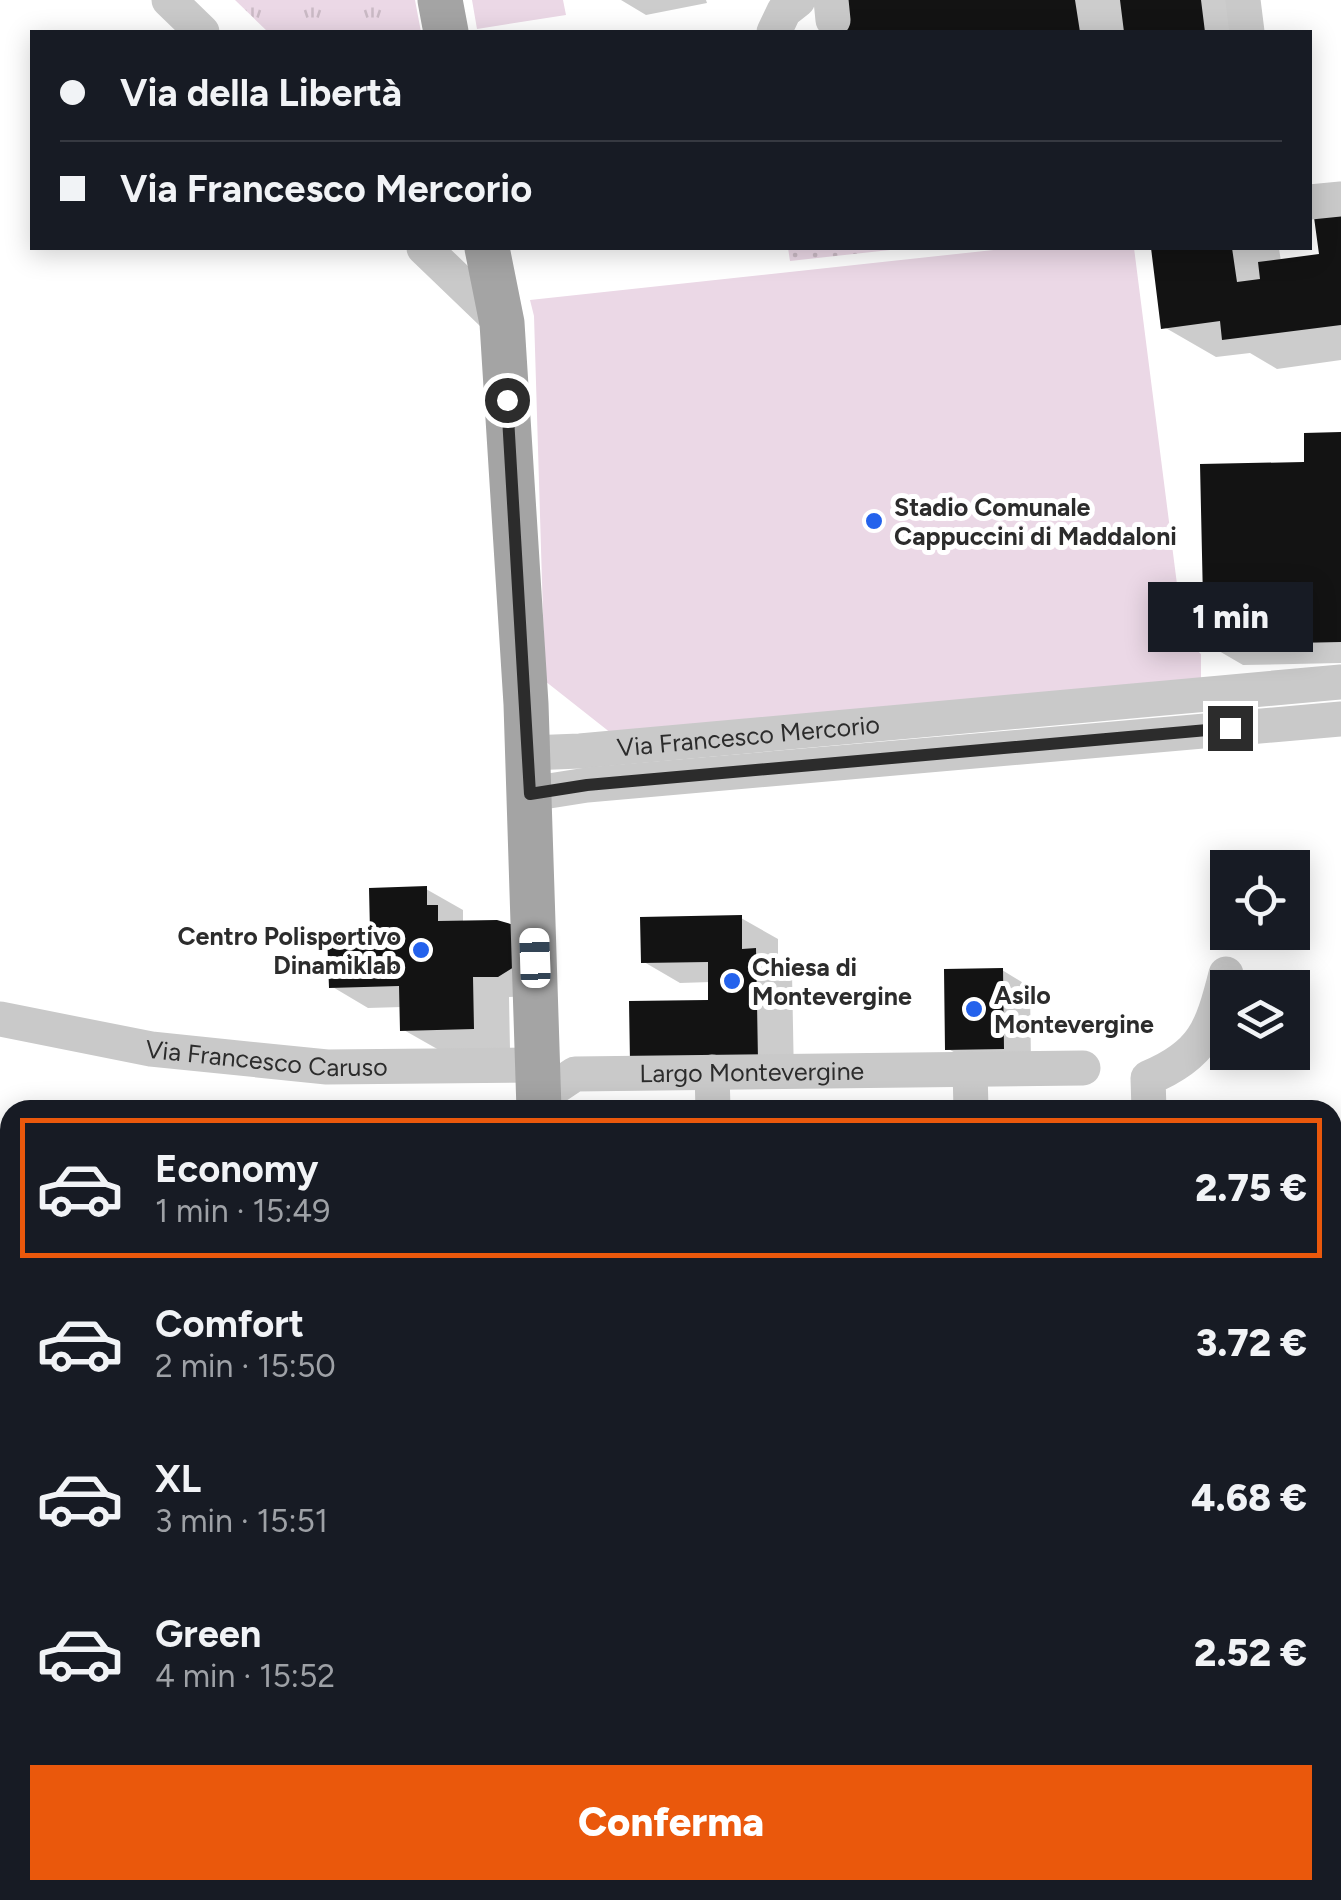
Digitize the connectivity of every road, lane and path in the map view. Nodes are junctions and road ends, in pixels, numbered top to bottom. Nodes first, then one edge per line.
1 (169, 0) edge
2 (440, 0) edge
3 (798, 0) edge
4 (1242, 0) edge
5 (200, 30) edge
6 (446, 30) edge
7 (775, 30) edge
8 (1247, 30) edge
9 (1341, 199) edge
10 (1312, 202) edge
11 (426, 250) edge
12 (487, 250) edge
13 (502, 324) junction
14 (1341, 682) edge
15 (1341, 719) edge
16 (969, 734) junction
17 (530, 773) junction
18 (0, 1019) edge
19 (1210, 1026) edge
20 (1083, 1068) dead end
21 (970, 1069) junction
22 (712, 1072) junction
23 (539, 1091) edge
24 (713, 1100) edge
25 (972, 1100) edge
26 (1148, 1100) edge

1 - 5 street
2 - 6 main road
3 - 7 street
4 - 8 street
9 - 10 street
11 - 13 street
12 - 13 main road
13 - 17 main road
14 - 16 street, Via Francesco Mercorio
15 - 16 street, Via Francesco Mercorio
16 - 17 street, Via Francesco Mercorio
17 - 23 main road
18 - 23 street, Via Francesco Caruso
19 - 26 street
20 - 21 street, Largo Montevergine
21 - 22 street, Largo Montevergine
21 - 25 street
22 - 23 street, Largo Montevergine
22 - 24 street

